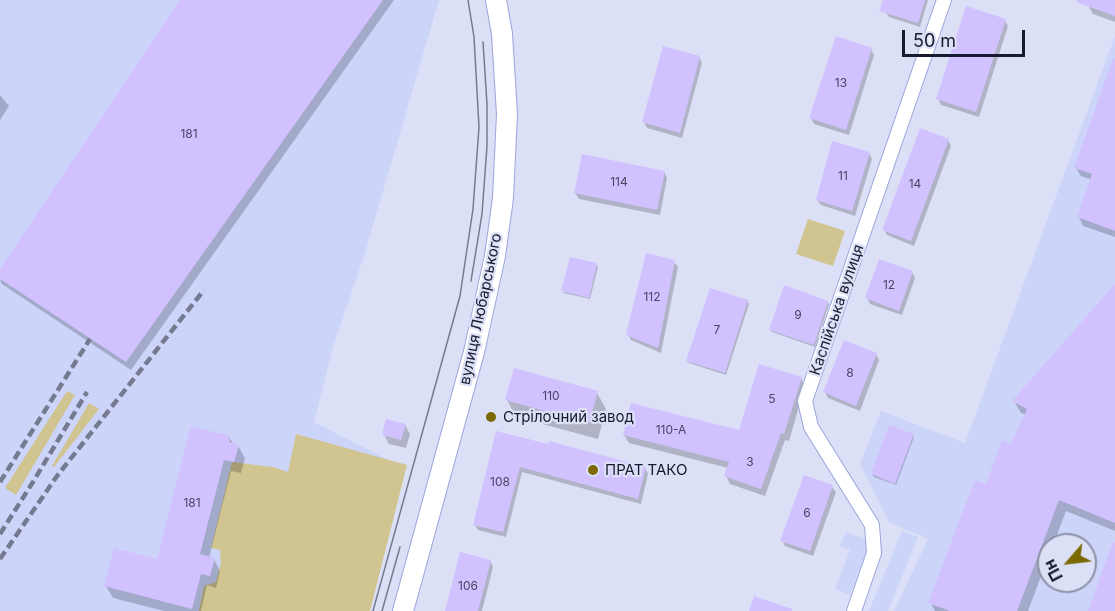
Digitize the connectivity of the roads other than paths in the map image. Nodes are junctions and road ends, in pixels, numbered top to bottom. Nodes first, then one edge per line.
1 (496, 0) edge
2 (944, 0) edge
3 (403, 611) edge
4 (854, 611) edge

1 - 3 main road, вулиця Любарського
2 - 4 street, Каспійська вулиця

